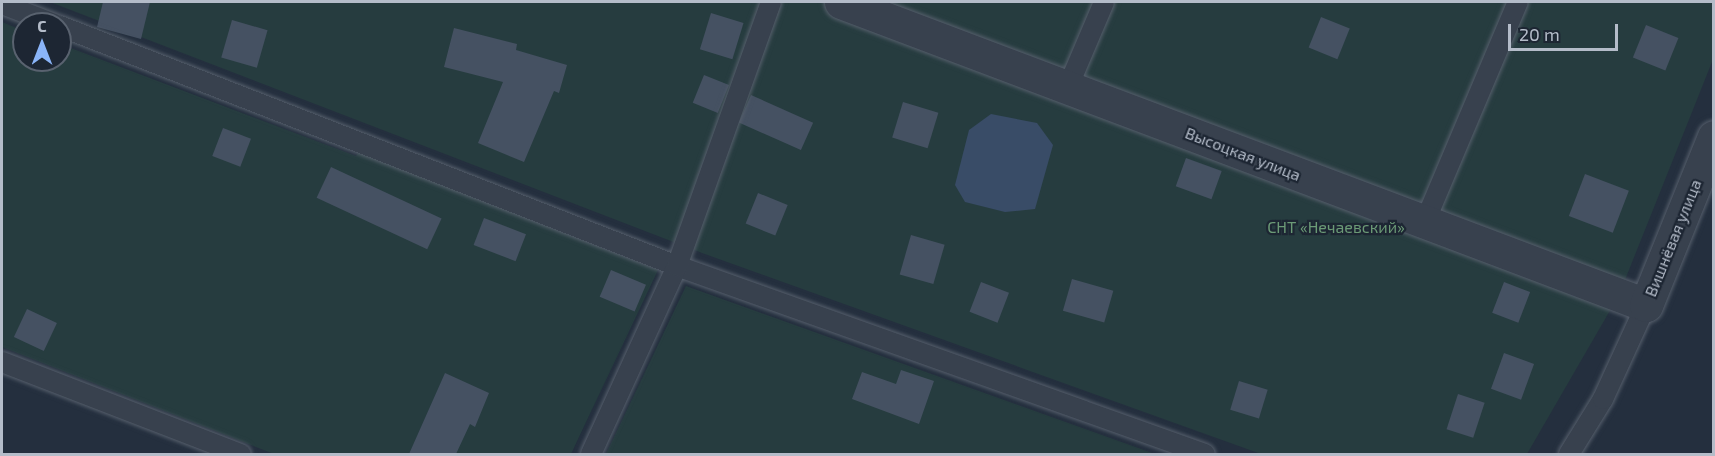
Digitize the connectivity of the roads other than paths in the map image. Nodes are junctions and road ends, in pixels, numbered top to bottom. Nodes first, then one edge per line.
1 (771, 2) edge
2 (841, 2) edge
3 (1104, 2) edge
4 (1518, 2) edge
5 (2, 4) edge
6 (23, 12) edge
7 (72, 31) edge
8 (1068, 87) junction
9 (1713, 137) edge
10 (1424, 224) junction
11 (677, 266) junction
12 (1646, 305) junction
13 (2, 362) edge
14 (241, 454) edge
15 (591, 454) edge
16 (1205, 454) edge
17 (1569, 454) edge

1 - 11 lane
2 - 8 street, Высоцкая улица
3 - 8 lane
4 - 10 lane
5 - 6 lane
7 - 11 lane
8 - 10 street, Высоцкая улица
9 - 12 street, Вишнёвая улица
10 - 12 street, Высоцкая улица
11 - 15 lane
11 - 16 lane
12 - 17 lane
13 - 14 lane

